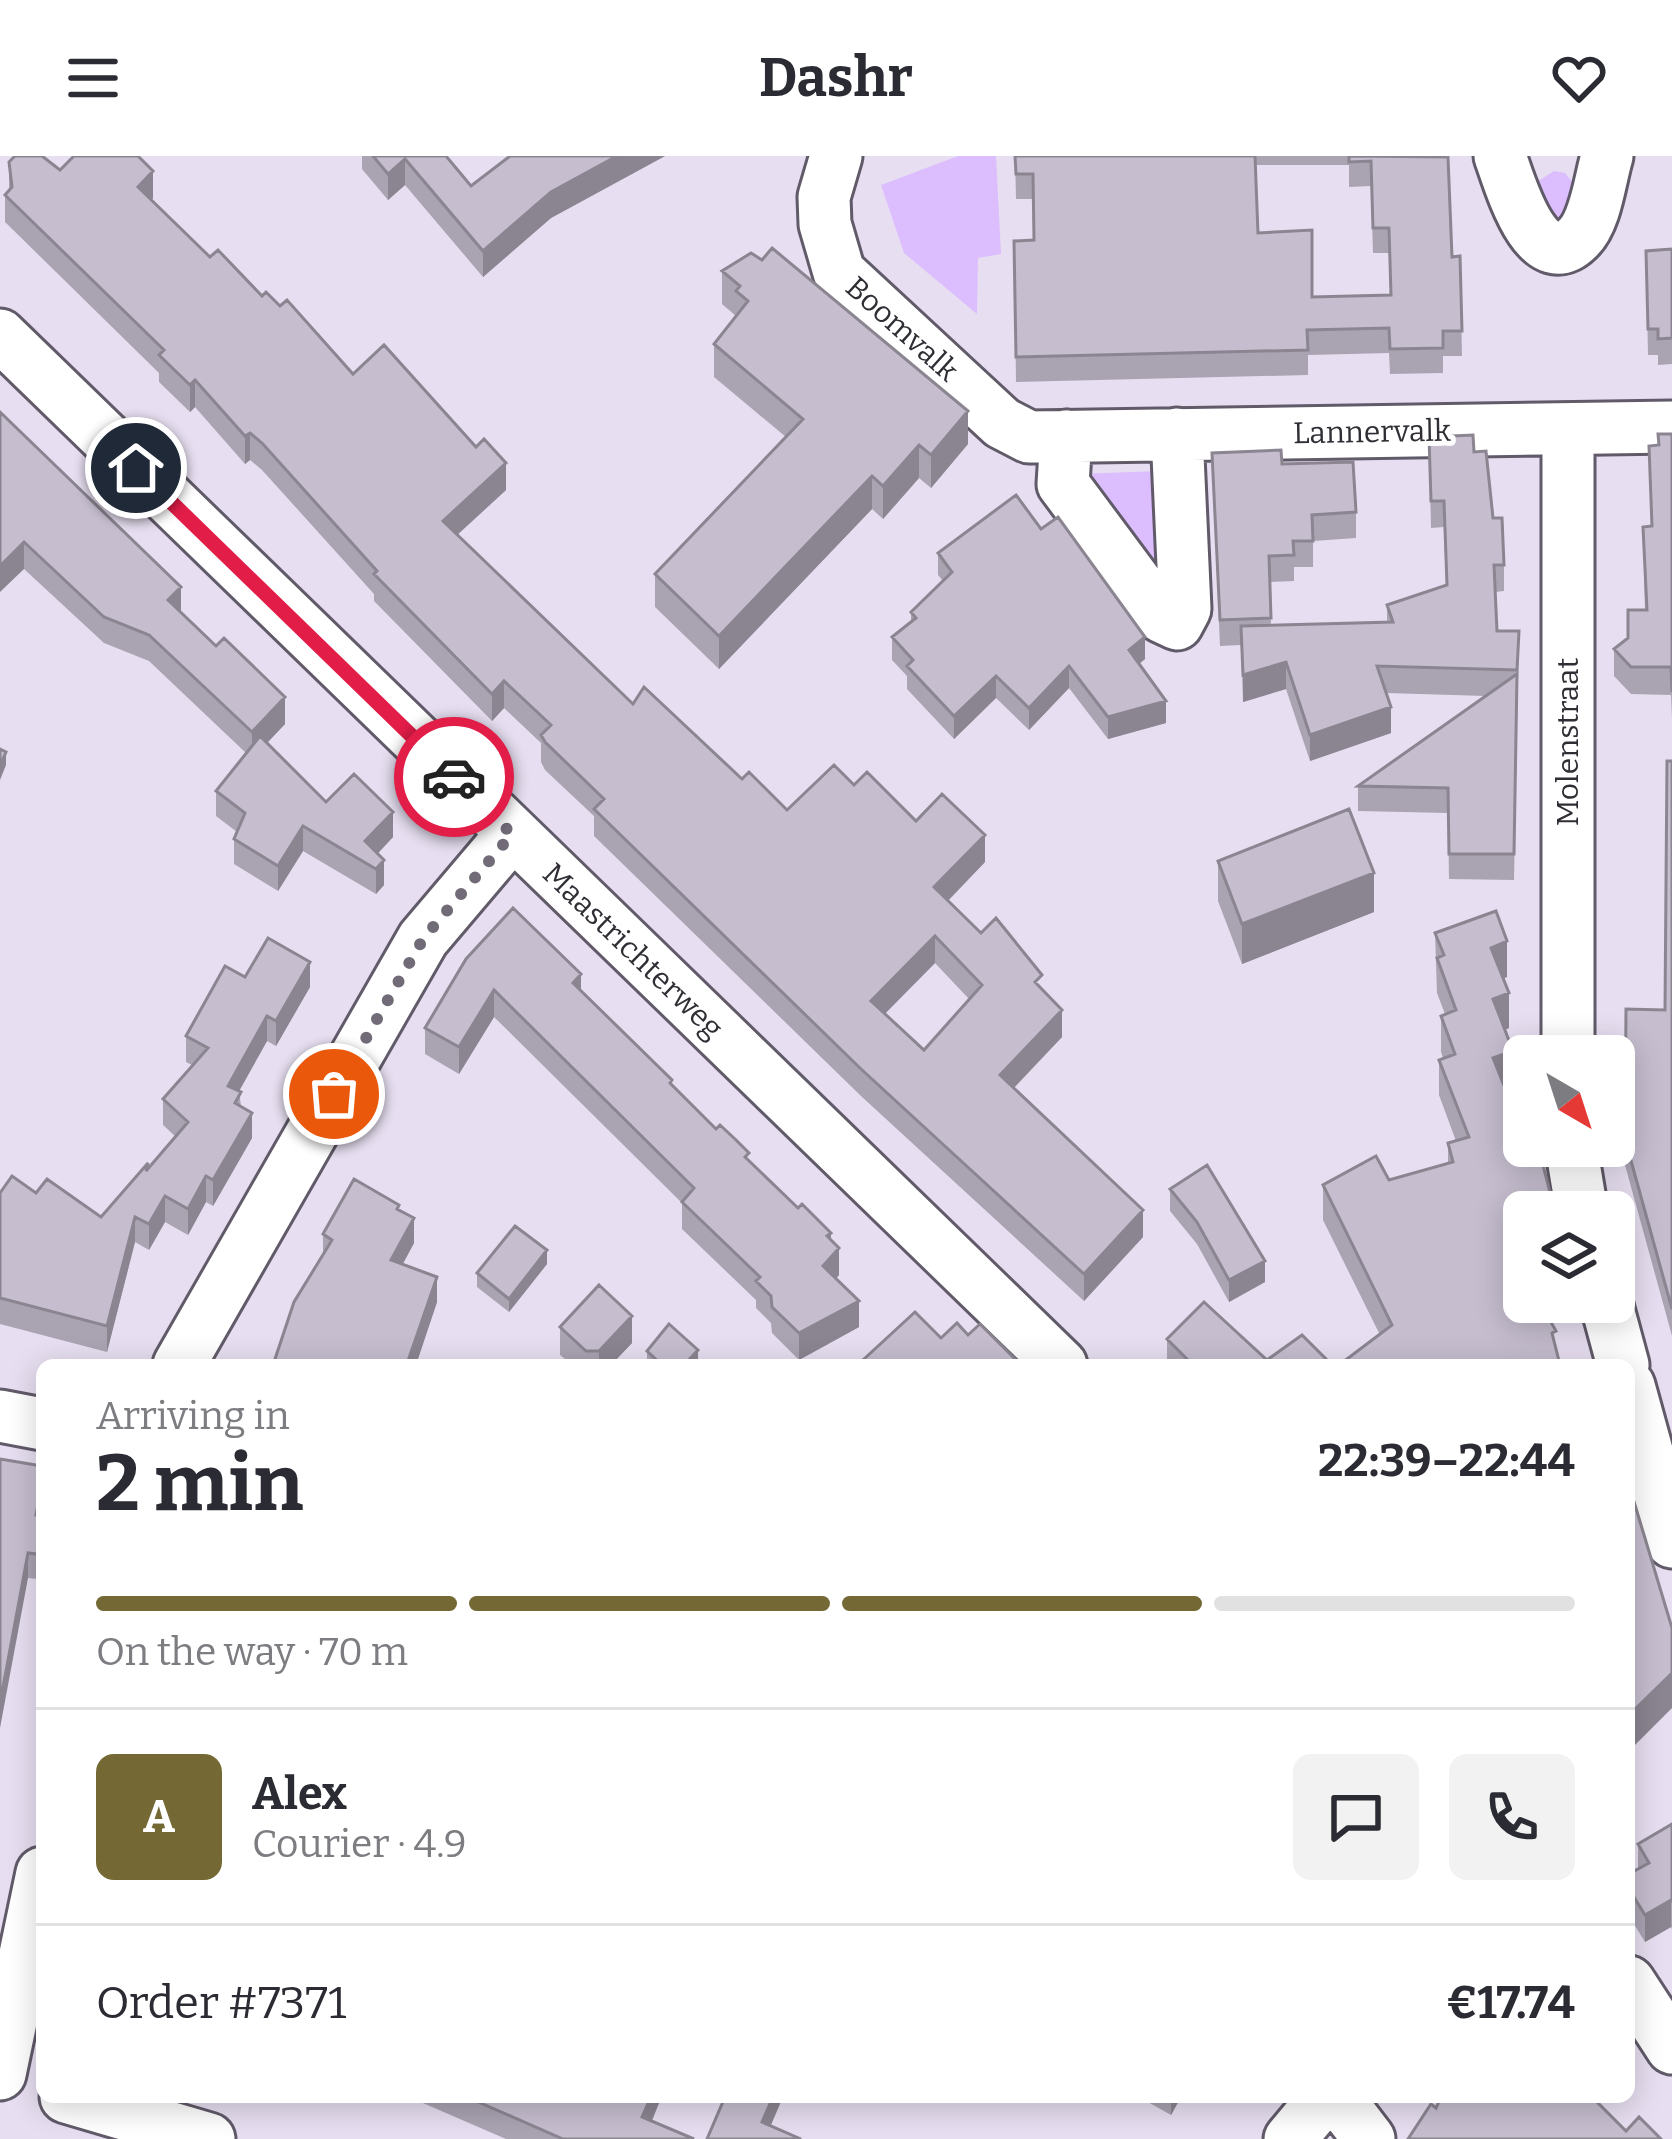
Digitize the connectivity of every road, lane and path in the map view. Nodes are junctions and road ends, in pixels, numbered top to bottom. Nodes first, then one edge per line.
1 (836, 156) edge
2 (1500, 156) edge
3 (1607, 156) edge
4 (0, 335) edge
5 (1672, 427) edge
6 (1568, 429) junction
7 (1177, 434) junction
8 (1066, 436) junction
9 (512, 834) junction
10 (1568, 1035) edge
11 (1612, 1323) edge
12 (182, 1359) edge
13 (1055, 1359) edge
14 (1621, 1359) edge
15 (1635, 1408) edge
16 (0, 1416) edge
17 (36, 1423) edge
18 (1672, 1542) edge
19 (36, 1902) edge
20 (1635, 1991) edge
21 (1672, 2048) edge
22 (0, 2076) edge
23 (36, 2088) edge
24 (86, 2103) edge
25 (1319, 2103) edge
26 (1342, 2103) edge
27 (209, 2139) edge
28 (1290, 2139) edge
29 (1369, 2139) edge

1 - 8 street, Boomvalk
2 - 3 street
4 - 9 street, Maastrichterweg
5 - 6 street, Lannervalk
6 - 7 street, Lannervalk
6 - 10 street, Molenstraat
7 - 8 street, Lannervalk
7 - 8 street
9 - 12 street
9 - 13 street, Maastrichterweg
11 - 14 street
15 - 18 street
16 - 17 street
19 - 22 street
20 - 21 street
22 - 23 street
24 - 27 street
25 - 28 street
26 - 29 street

